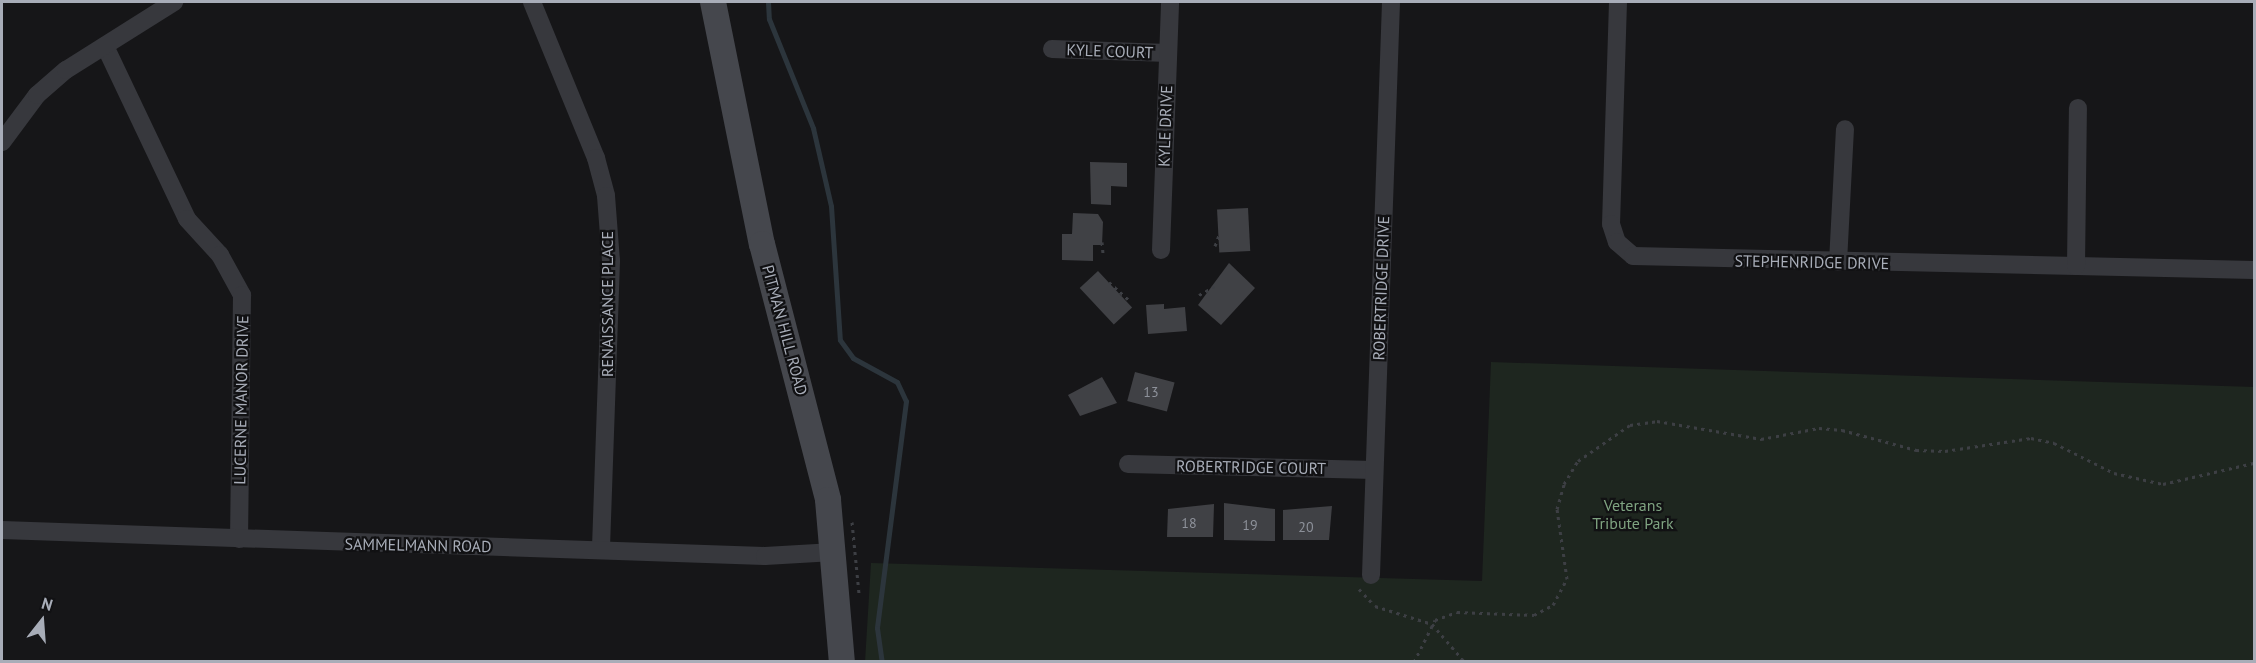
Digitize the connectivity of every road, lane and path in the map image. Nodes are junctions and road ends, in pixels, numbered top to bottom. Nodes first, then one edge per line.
1 (174, 2) edge
2 (532, 2) edge
3 (713, 2) edge
4 (1170, 2) edge
5 (1391, 2) edge
6 (1618, 2) edge
7 (105, 46) junction
8 (1052, 49) dead end
9 (1168, 53) junction
10 (2078, 108) dead end
11 (1845, 129) dead end
12 (2, 142) edge
13 (1219, 235) dead end
14 (1102, 242) dead end
15 (1215, 246) dead end
16 (1161, 250) dead end
17 (1103, 253) dead end
18 (1838, 262) junction
19 (2076, 266) junction
20 (2254, 270) edge
21 (1109, 282) dead end
22 (1215, 286) dead end
23 (1199, 295) dead end
24 (1128, 300) dead end
25 (2254, 463) edge
26 (1128, 464) dead end
27 (1374, 470) junction
28 (2, 530) edge
29 (239, 539) junction
30 (601, 549) junction
31 (834, 552) junction
32 (1371, 575) joint
33 (1432, 624) junction
34 (1464, 660) dead end
35 (842, 662) edge
36 (1414, 662) edge

1 - 7 street
2 - 30 street, RENAISSANCE PLACE
3 - 31 main road, PITMAN HILL ROAD
4 - 9 street, KYLE DRIVE
5 - 27 street, ROBERTRIDGE DRIVE
6 - 18 street, STEPHENRIDGE DRIVE
7 - 12 street
7 - 29 street, LUCERNE MANOR DRIVE
8 - 9 street, KYLE COURT
9 - 16 street, KYLE DRIVE
10 - 19 street
11 - 18 street
13 - 15 path
14 - 17 path
18 - 19 street, STEPHENRIDGE DRIVE
19 - 20 street, STEPHENRIDGE DRIVE
21 - 24 path
22 - 23 path
25 - 33 path
26 - 27 street, ROBERTRIDGE COURT
27 - 32 street, ROBERTRIDGE DRIVE
28 - 29 street, SAMMELMANN ROAD
29 - 30 street, SAMMELMANN ROAD
30 - 31 street, SAMMELMANN ROAD
31 - 35 main road, PITMAN HILL ROAD
32 - 33 path
33 - 34 path
33 - 36 path

